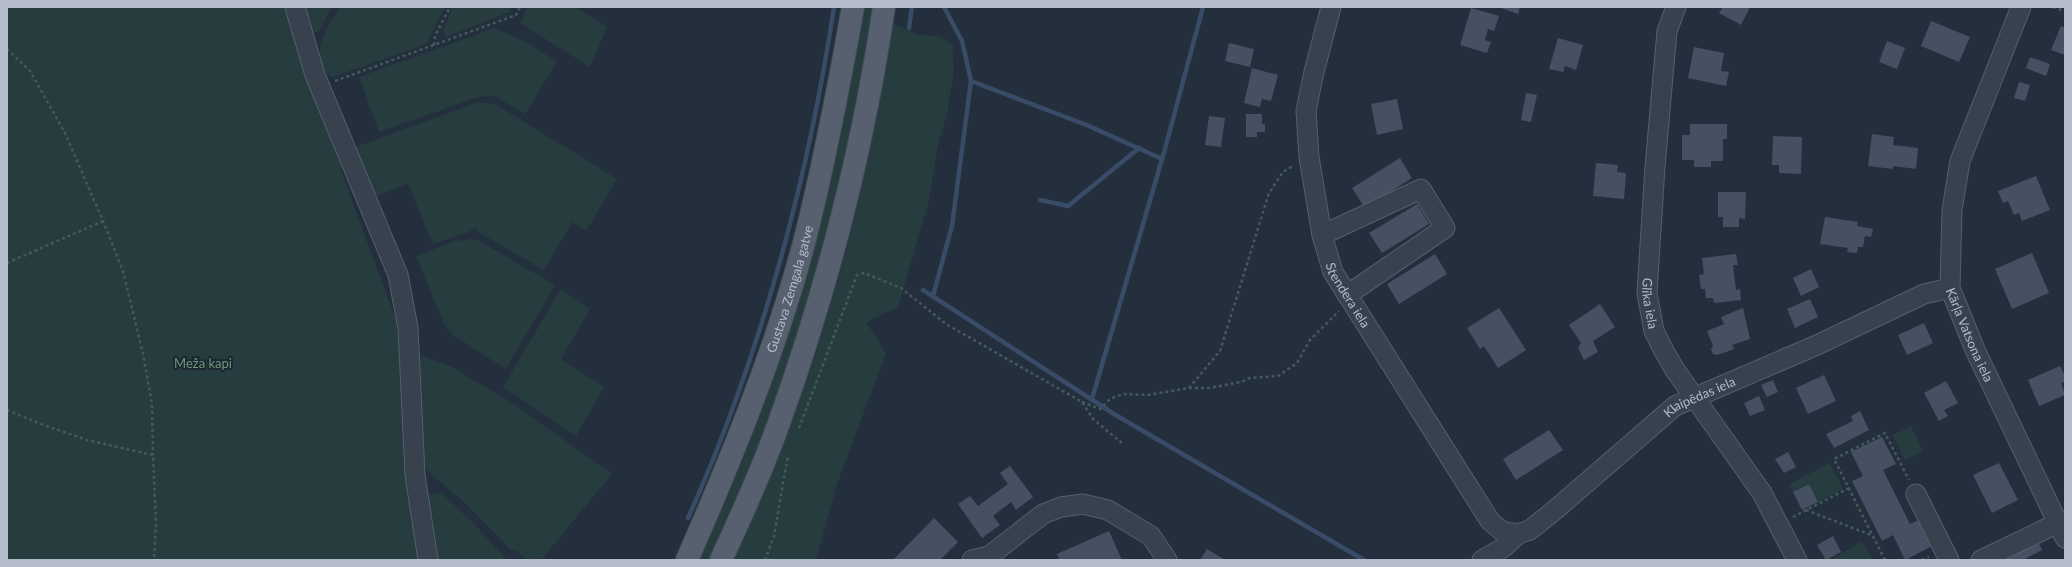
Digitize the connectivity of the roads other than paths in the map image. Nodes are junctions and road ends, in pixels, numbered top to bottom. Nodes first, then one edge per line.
1 (295, 7) edge
2 (853, 7) edge
3 (884, 7) edge
4 (1331, 7) edge
5 (1676, 7) edge
6 (2021, 7) edge
7 (1322, 235) junction
8 (1950, 288) junction
9 (1347, 295) junction
10 (1693, 396) junction
11 (1916, 494) road end
12 (2061, 531) edge
13 (1518, 534) junction
14 (428, 560) edge
15 (687, 560) edge
16 (721, 560) edge
17 (972, 560) edge
18 (1166, 560) edge
19 (1482, 560) edge
20 (1797, 560) edge
21 (1949, 560) edge
22 (1981, 560) edge

1 - 14 street
2 - 15 main road, Gustava Zemgala gatve
3 - 16 main road
4 - 7 street, Stendera iela
5 - 10 street, Glika iela
6 - 8 street, Kārļa Vatsona iela
7 - 9 street, Stendera iela
7 - 9 street
8 - 10 street, Klaipēdas iela
8 - 12 street, Kārļa Vatsona iela
9 - 13 street, Stendera iela
10 - 13 street, Klaipēdas iela
10 - 20 street, Glika iela
11 - 21 street
12 - 22 street
13 - 19 street, Klaipēdas iela
17 - 18 street

